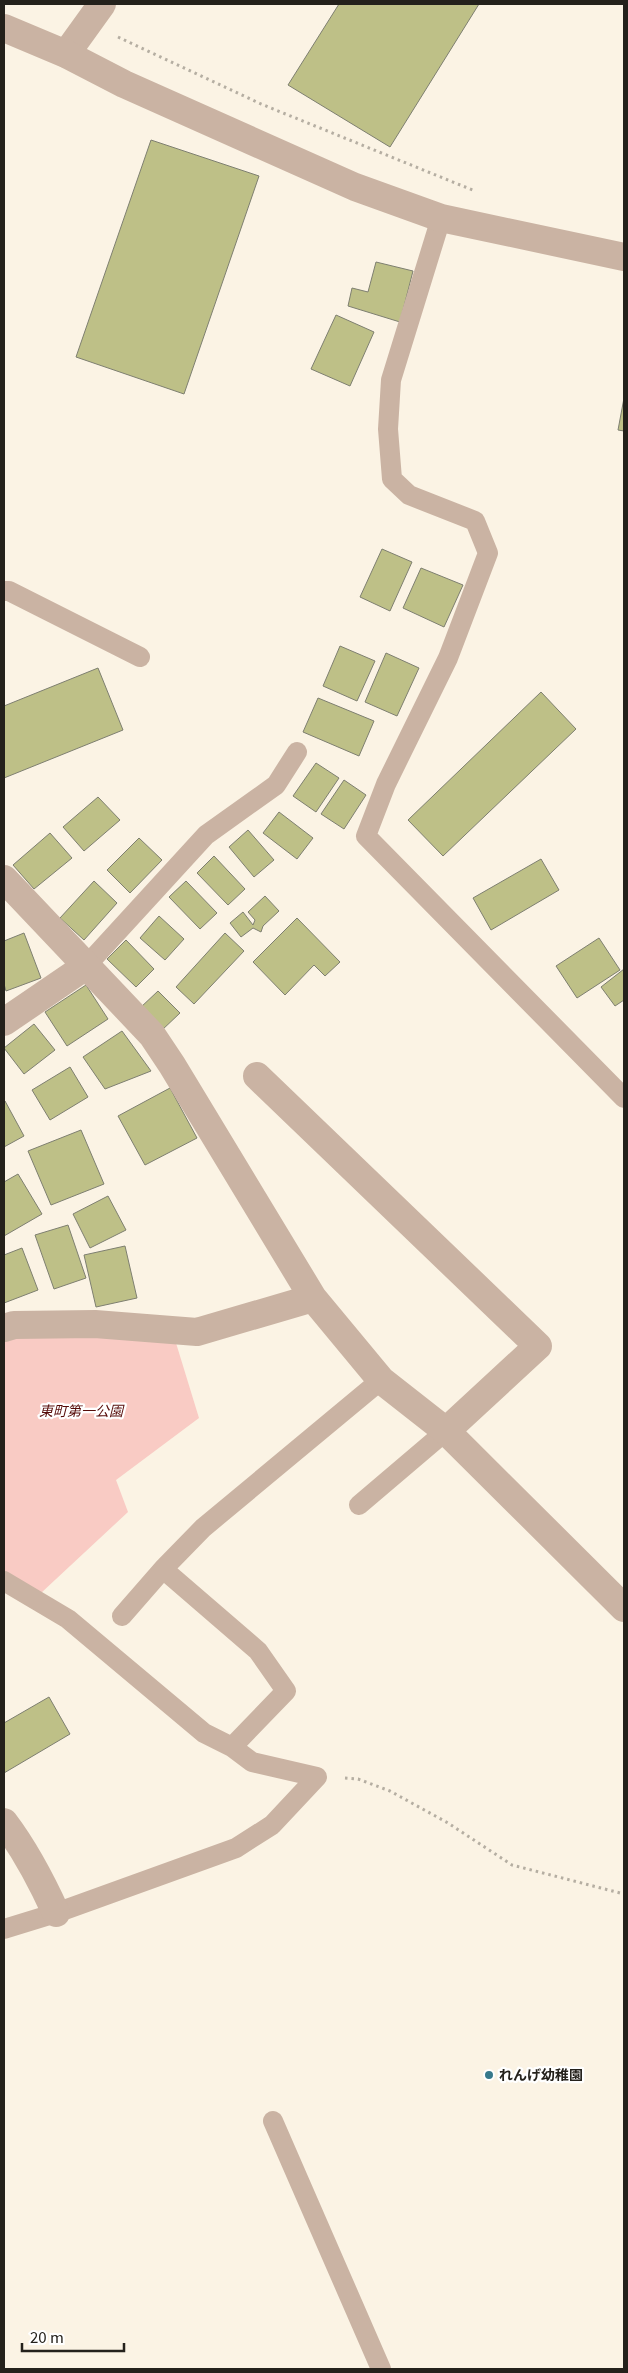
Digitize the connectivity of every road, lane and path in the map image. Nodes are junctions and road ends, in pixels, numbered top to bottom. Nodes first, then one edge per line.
1 (96, 13) edge
2 (4, 28) edge
3 (66, 54) junction
4 (480, 192) dead end
5 (441, 218) junction
6 (624, 257) edge
7 (4, 591) edge
8 (140, 657) dead end
9 (297, 752) dead end
10 (4, 879) edge
11 (86, 966) junction
12 (4, 1022) edge
13 (257, 1076) dead end
14 (624, 1098) edge
15 (313, 1298) junction
16 (4, 1328) edge
17 (381, 1380) junction
18 (446, 1431) junction
19 (359, 1505) dead end
20 (163, 1569) junction
21 (4, 1581) edge
22 (624, 1608) edge
23 (122, 1616) dead end
24 (232, 1747) junction
25 (317, 1777) junction
26 (4, 1822) edge
27 (624, 1894) edge
28 (56, 1913) junction
29 (4, 1929) edge
30 (273, 2121) dead end
31 (381, 2369) edge

1 - 3 street
1 - 4 path
2 - 3 street
3 - 5 street
5 - 6 street
5 - 14 lane
7 - 8 lane
9 - 11 lane
10 - 11 street
11 - 12 street
11 - 15 street
13 - 18 street
15 - 16 street
15 - 17 street
17 - 18 street
17 - 20 lane
18 - 19 lane
18 - 22 street
20 - 23 lane
20 - 24 lane
21 - 24 lane
24 - 25 lane
25 - 27 path
25 - 28 lane
26 - 28 street
28 - 29 lane
30 - 31 lane

